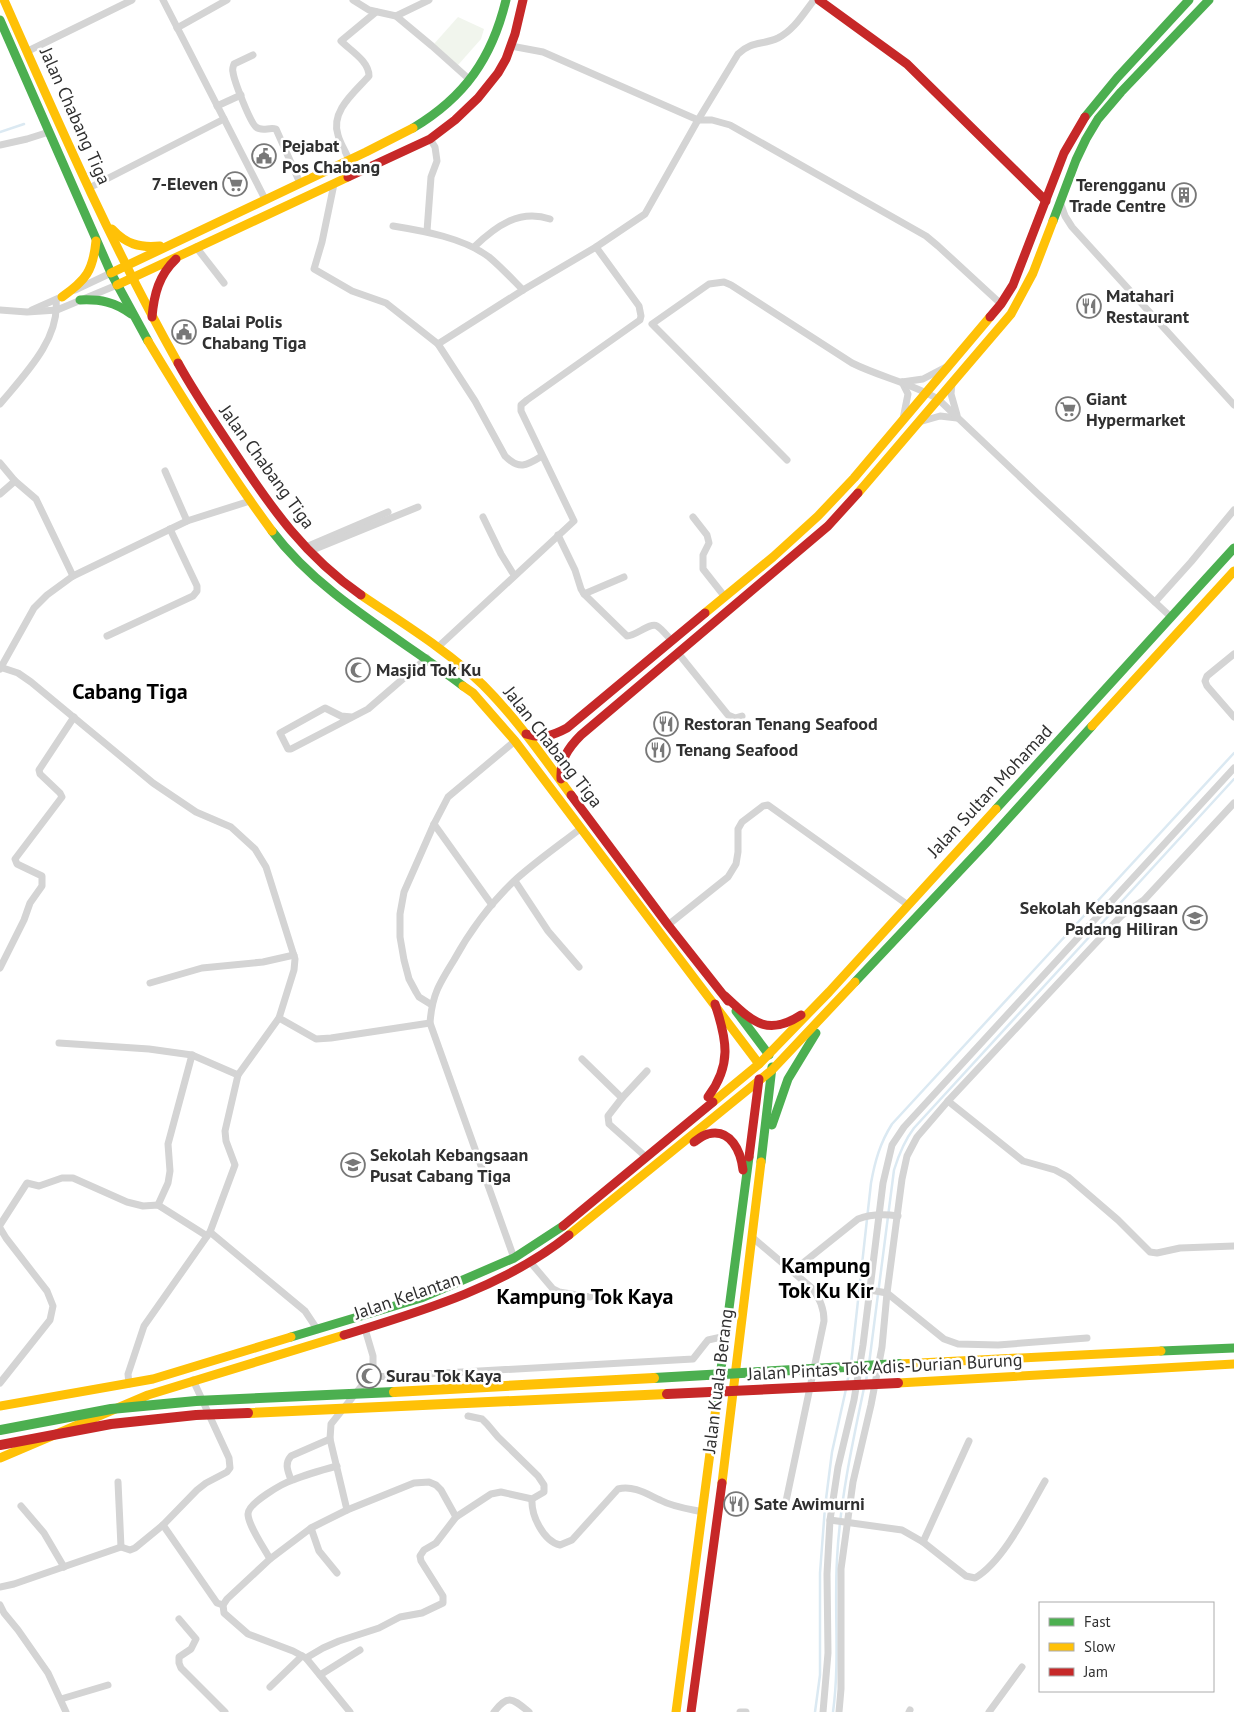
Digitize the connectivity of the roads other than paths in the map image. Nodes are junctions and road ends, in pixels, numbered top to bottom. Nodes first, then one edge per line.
1 (4, 0) edge
2 (132, 0) edge
3 (163, 0) edge
4 (228, 0) edge
5 (353, 0) edge
6 (429, 0) edge
7 (506, 0) edge
8 (523, 0) edge
9 (814, 0) edge
10 (819, 0) edge
11 (1189, 0) edge
12 (1209, 0) edge
13 (376, 12) junction
14 (396, 16) junction
15 (0, 21) edge
16 (177, 28) junction
17 (511, 46) junction
18 (28, 51) junction
19 (253, 55) dead end
20 (470, 80) junction
21 (240, 95) junction
22 (217, 106) junction
23 (224, 119) junction
24 (698, 120) junction
25 (48, 129) junction
26 (430, 138) junction
27 (0, 145) edge
28 (349, 160) junction
29 (300, 182) junction
30 (334, 184) junction
31 (89, 188) junction
32 (266, 200) junction
33 (1046, 201) junction
34 (1060, 202) junction
35 (550, 219) dead end
36 (105, 221) junction
37 (393, 226) dead end
38 (426, 231) junction
39 (96, 239) junction
40 (167, 245) junction
41 (196, 247) junction
42 (474, 247) junction
43 (596, 247) junction
44 (184, 253) junction
45 (126, 265) junction
46 (111, 273) junction
47 (132, 277) junction
48 (224, 283) dead end
49 (117, 285) junction
50 (523, 290) junction
51 (59, 298) junction
52 (80, 300) junction
53 (1001, 304) junction
54 (0, 310) edge
55 (57, 310) junction
56 (27, 312) junction
57 (133, 316) junction
58 (152, 317) junction
59 (438, 344) junction
60 (950, 364) junction
61 (901, 382) junction
62 (952, 383) junction
63 (927, 393) junction
64 (938, 399) junction
65 (0, 404) edge
66 (1234, 405) edge
67 (958, 418) junction
68 (903, 420) junction
69 (919, 422) junction
70 (542, 456) junction
71 (787, 460) dead end
72 (0, 463) edge
73 (165, 471) dead end
74 (15, 481) junction
75 (0, 494) edge
76 (250, 501) junction
77 (418, 506) dead end
78 (1234, 510) edge
79 (388, 512) dead end
80 (482, 517) dead end
81 (693, 517) dead end
82 (186, 521) junction
83 (170, 528) junction
84 (558, 535) junction
85 (1234, 548) edge
86 (308, 549) junction
87 (1234, 571) edge
88 (514, 575) junction
89 (72, 576) junction
90 (624, 578) dead end
91 (584, 594) junction
92 (725, 597) junction
93 (1155, 602) junction
94 (1171, 617) junction
95 (107, 636) dead end
96 (672, 641) junction
97 (438, 647) junction
98 (678, 653) junction
99 (1234, 654) edge
100 (427, 658) junction
101 (0, 668) edge
102 (618, 687) junction
103 (626, 697) junction
104 (742, 716) dead end
105 (1234, 716) edge
106 (74, 717) junction
107 (352, 718) junction
108 (526, 734) junction
109 (516, 741) junction
110 (1234, 768) edge
111 (561, 780) junction
112 (1234, 803) edge
113 (434, 824) junction
114 (580, 829) junction
115 (515, 880) junction
116 (492, 905) junction
117 (908, 905) junction
118 (1115, 909) junction
119 (668, 925) junction
120 (294, 955) junction
121 (579, 967) dead end
122 (0, 968) edge
123 (150, 983) dead end
124 (851, 987) junction
125 (829, 992) junction
126 (725, 996) junction
127 (715, 1004) junction
128 (432, 1005) junction
129 (279, 1018) junction
130 (430, 1023) junction
131 (59, 1043) dead end
132 (192, 1055) junction
133 (769, 1055) junction
134 (582, 1059) dead end
135 (759, 1064) junction
136 (772, 1070) junction
137 (647, 1071) dead end
138 (238, 1075) junction
139 (759, 1082) junction
140 (622, 1098) junction
141 (948, 1102) junction
142 (681, 1127) junction
143 (763, 1154) junction
144 (646, 1157) junction
145 (665, 1158) junction
146 (158, 1205) junction
147 (743, 1207) junction
148 (889, 1215) junction
149 (0, 1227) edge
150 (209, 1234) junction
151 (753, 1238) junction
152 (3, 1240) edge
153 (1234, 1246) edge
154 (514, 1258) junction
155 (531, 1263) junction
156 (793, 1271) junction
157 (879, 1291) junction
158 (590, 1297) dead end
159 (364, 1328) junction
160 (318, 1329) junction
161 (726, 1336) junction
162 (1087, 1338) dead end
163 (1234, 1348) edge
164 (1234, 1364) edge
165 (373, 1376) junction
166 (193, 1380) junction
167 (0, 1383) edge
168 (129, 1384) junction
169 (0, 1406) edge
170 (468, 1416) dead end
171 (0, 1430) edge
172 (330, 1438) junction
173 (969, 1441) dead end
174 (0, 1445) edge
175 (0, 1458) edge
176 (337, 1466) junction
177 (291, 1480) junction
178 (1045, 1481) dead end
179 (118, 1482) dead end
180 (532, 1499) junction
181 (21, 1506) dead end
182 (785, 1506) dead end
183 (348, 1510) junction
184 (703, 1512) junction
185 (456, 1517) junction
186 (833, 1520) junction
187 (846, 1522) junction
188 (164, 1525) junction
189 (311, 1528) junction
190 (923, 1542) junction
191 (121, 1547) junction
192 (270, 1559) junction
193 (64, 1566) junction
194 (336, 1573) dead end
195 (0, 1587) edge
196 (223, 1605) junction
197 (0, 1606) edge
198 (706, 1609) junction
199 (179, 1619) dead end
200 (360, 1650) dead end
201 (304, 1657) junction
202 (682, 1660) junction
203 (1022, 1667) dead end
204 (320, 1675) junction
205 (108, 1685) dead end
206 (270, 1687) dead end
207 (61, 1699) junction
208 (66, 1712) edge
209 (225, 1712) edge
210 (350, 1712) edge
211 (494, 1712) edge
212 (529, 1712) edge
213 (676, 1712) edge
214 (691, 1712) edge
215 (740, 1712) edge
216 (746, 1712) edge
217 (823, 1712) edge
218 (839, 1712) edge
219 (989, 1712) edge

1 - 18 main road, Jalan Chabang Tiga
2 - 18 street
3 - 16 street
4 - 16 street
5 - 13 street
6 - 14 street
7 - 20 main road
8 - 17 main road
9 - 24 street
10 - 33 main road
11 - 33 main road
12 - 34 main road
13 - 14 street
13 - 28 street
14 - 20 street
15 - 25 main road, Jalan Chabang Tiga
16 - 22 street
17 - 24 street
17 - 26 main road
18 - 31 main road, Jalan Chabang Tiga
19 - 21 street
20 - 28 main road
21 - 22 street
21 - 29 street
22 - 23 street
23 - 31 street
23 - 32 street
24 - 43 street
24 - 53 street
25 - 27 street
25 - 39 main road, Jalan Chabang Tiga
26 - 30 main road
26 - 38 street
28 - 29 main road
29 - 32 main road
30 - 41 main road
30 - 59 street
31 - 36 main road, Jalan Chabang Tiga
32 - 40 main road
33 - 53 main road
34 - 62 main road
34 - 66 street
35 - 42 street
36 - 40 main road
36 - 45 main road, Jalan Chabang Tiga
37 - 38 street
38 - 42 street
39 - 46 main road, Jalan Chabang Tiga
39 - 51 main road
40 - 45 main road
41 - 44 main road
41 - 48 street
42 - 50 street
43 - 50 street
43 - 70 street
44 - 47 main road
44 - 58 main road
45 - 46 main road
45 - 47 main road, Jalan Chabang Tiga
46 - 49 main road, Jalan Chabang Tiga
46 - 51 street
47 - 49 main road
47 - 58 main road, Jalan Chabang Tiga
49 - 52 street
49 - 57 main road, Jalan Chabang Tiga
50 - 59 street
51 - 55 street
51 - 56 street
52 - 55 street
52 - 57 main road
53 - 60 main road
54 - 56 street
55 - 56 street
55 - 65 street
57 - 76 main road, Jalan Chabang Tiga
58 - 86 main road, Jalan Chabang Tiga
59 - 70 street
60 - 61 street
60 - 63 main road
61 - 63 street
61 - 68 street
61 - 71 street
62 - 64 main road
62 - 67 street
63 - 64 street
63 - 68 main road
64 - 67 street
64 - 69 main road
67 - 69 street
67 - 93 street
68 - 92 main road
69 - 98 main road
70 - 84 street
72 - 74 street
73 - 82 street
74 - 75 street
74 - 89 street
76 - 82 street
76 - 100 main road, Jalan Chabang Tiga
77 - 86 street
78 - 93 street
79 - 86 street
80 - 88 street
81 - 92 street
82 - 83 street
83 - 89 street
83 - 95 street
84 - 88 street
84 - 91 street
85 - 94 main road, Jalan Sultan Mohamad
86 - 97 main road, Jalan Chabang Tiga
87 - 124 main road, Jalan Sultan Mohamad
88 - 97 street
89 - 101 street
90 - 91 street
91 - 96 street
92 - 96 main road
93 - 94 street
94 - 117 main road, Jalan Sultan Mohamad
96 - 102 main road
97 - 108 main road, Jalan Chabang Tiga
98 - 103 main road
98 - 104 street
99 - 105 street
100 - 107 street
100 - 109 main road, Jalan Chabang Tiga
101 - 106 street
102 - 103 main road
102 - 108 main road
103 - 111 main road
106 - 120 street
106 - 122 street
107 - 107 street
108 - 111 main road, Jalan Chabang Tiga
109 - 113 street
109 - 114 main road, Jalan Chabang Tiga
110 - 118 street
111 - 119 main road, Jalan Chabang Tiga
112 - 118 street
113 - 116 street
113 - 128 street
114 - 115 street
114 - 127 main road, Jalan Chabang Tiga
115 - 116 street
115 - 121 street
116 - 128 street
117 - 119 street
117 - 125 main road, Jalan Sultan Mohamad
118 - 141 street
118 - 148 street
119 - 126 main road, Jalan Chabang Tiga
120 - 123 street
120 - 129 street
124 - 136 main road, Jalan Sultan Mohamad
124 - 143 main road
125 - 126 main road
125 - 133 main road, Jalan Sultan Mohamad
126 - 133 main road, Jalan Chabang Tiga
127 - 135 main road, Jalan Chabang Tiga
127 - 142 main road
128 - 130 street
129 - 130 street
129 - 138 street
130 - 154 street
131 - 132 street
132 - 138 street
132 - 146 street
133 - 135 main road, Jalan Kelantan
133 - 136 main road, Jalan Kuala Berang
134 - 140 street
135 - 139 main road, Jalan Kuala Berang
135 - 142 main road, Jalan Kelantan
136 - 139 main road, Jalan Kelantan
136 - 143 main road, Jalan Kuala Berang
137 - 140 street
138 - 150 street
139 - 145 main road, Jalan Kelantan
139 - 147 main road, Jalan Kuala Berang
140 - 144 street
141 - 148 street
141 - 153 street
142 - 144 main road, Jalan Kelantan
143 - 151 main road, Jalan Kuala Berang
144 - 154 main road, Jalan Kelantan
145 - 147 main road
145 - 155 main road, Jalan Kelantan
146 - 149 street
146 - 150 street
147 - 161 main road, Jalan Kuala Berang
148 - 156 street
148 - 157 street
148 - 157 street
149 - 152 street
150 - 160 street
150 - 168 street
151 - 156 street
151 - 198 main road, Jalan Kuala Berang
152 - 167 street
154 - 160 main road, Jalan Kelantan
155 - 158 street
155 - 159 main road, Jalan Kelantan
156 - 182 street
157 - 162 street
157 - 186 street
157 - 187 street
159 - 165 street
159 - 166 main road, Jalan Kelantan
160 - 168 main road, Jalan Kelantan
161 - 165 street
161 - 184 main road, Jalan Kuala Berang
163 - 171 main road, Jalan Pintas Tok Adis-Durian Burung, bridge
164 - 174 main road, Jalan Pintas Tok Adis-Durian Burung, bridge
165 - 172 street
166 - 175 main road, Jalan Kelantan
166 - 188 street
168 - 169 main road, Jalan Kelantan
170 - 180 street
172 - 176 street
172 - 177 street
173 - 190 street
176 - 177 street
176 - 183 street
177 - 192 street
178 - 190 street
179 - 191 street
180 - 184 street
180 - 185 street
181 - 193 street
183 - 185 street
183 - 189 street
184 - 202 main road, Jalan Kuala Berang
185 - 201 street
186 - 187 street
186 - 217 street
187 - 190 street
187 - 218 street
188 - 191 street
188 - 196 street
189 - 192 street
189 - 194 street
191 - 193 street
192 - 196 street
193 - 195 street
196 - 201 street
197 - 207 street
198 - 202 main road
198 - 214 main road, Jalan Kuala Berang
199 - 209 street
200 - 204 street
201 - 204 street
201 - 206 street
202 - 213 main road, Jalan Kuala Berang
203 - 219 street
204 - 210 street
205 - 207 street
207 - 208 street
211 - 212 street
215 - 216 street

